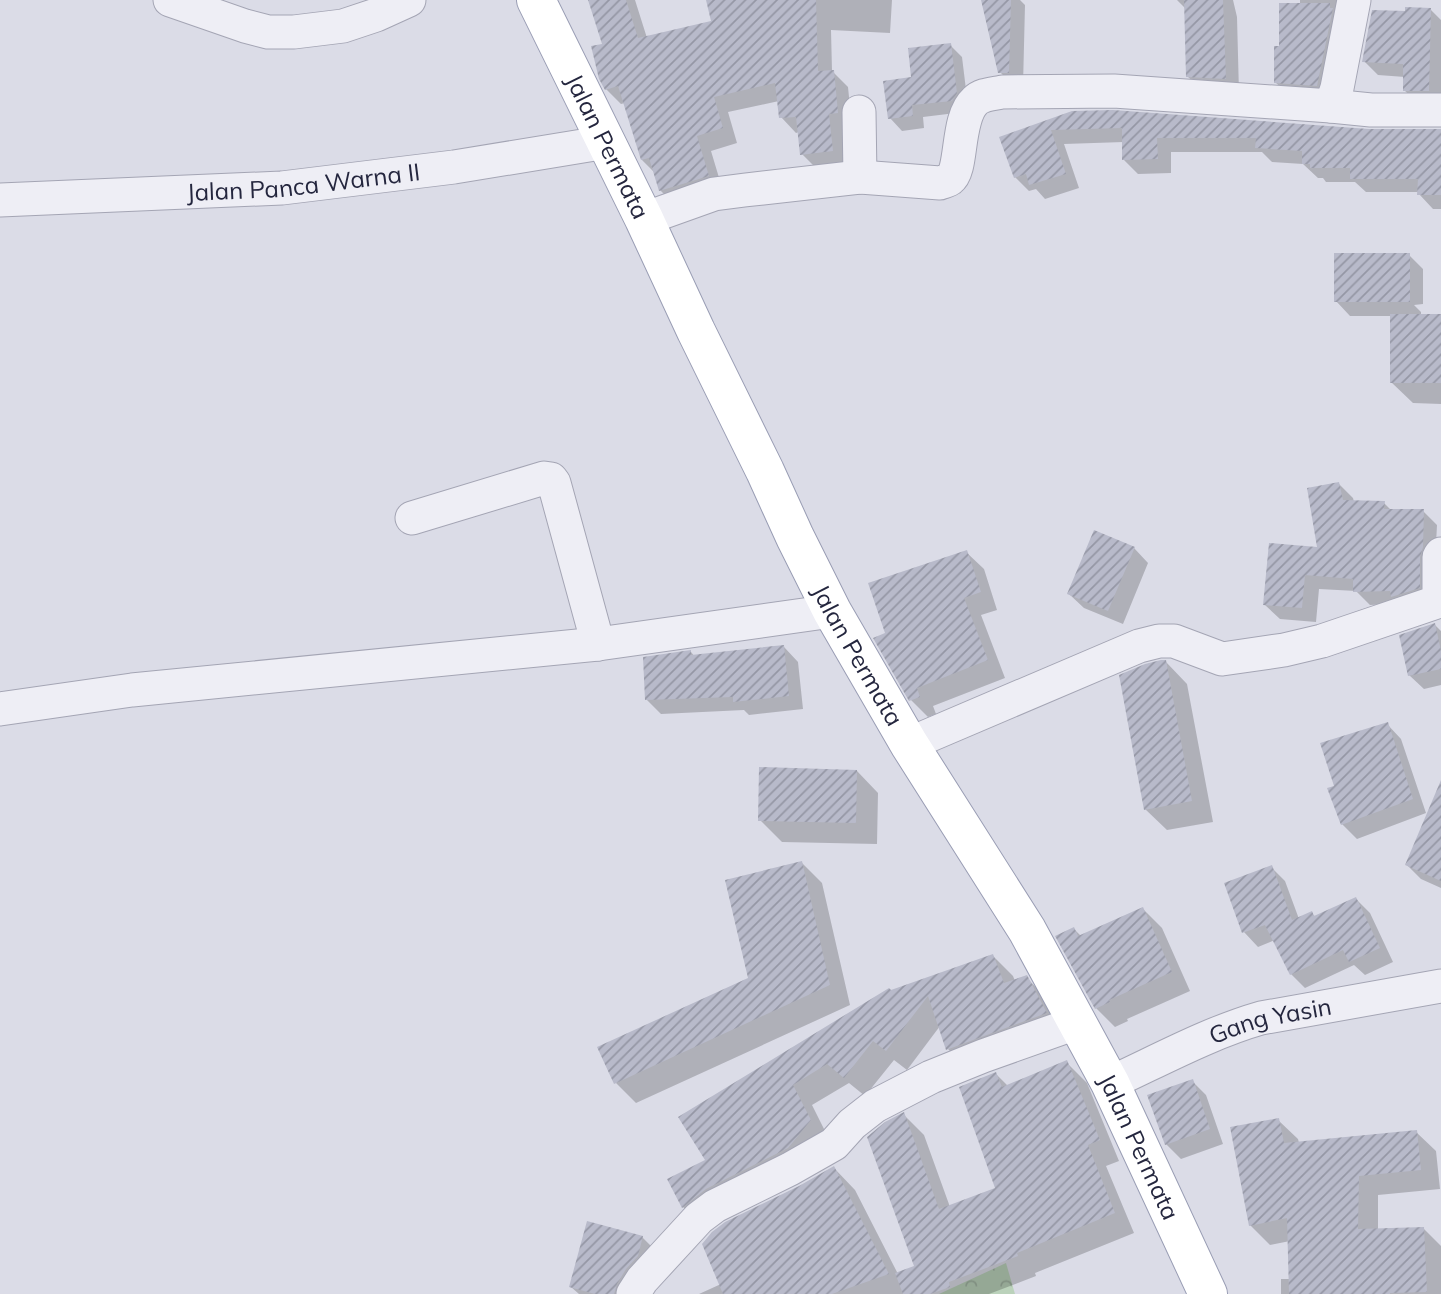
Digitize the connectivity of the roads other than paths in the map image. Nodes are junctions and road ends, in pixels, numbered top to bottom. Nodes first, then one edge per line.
1 (170, 0) edge
2 (409, 0) edge
3 (536, 0) edge
4 (1354, 0) edge
5 (1331, 106) junction
6 (1441, 110) edge
7 (859, 112) dead end
8 (607, 142) junction
9 (860, 177) junction
10 (0, 200) edge
11 (644, 219) junction
12 (412, 518) dead end
13 (1441, 554) edge
14 (832, 611) junction
15 (598, 644) junction
16 (0, 709) edge
17 (909, 744) junction
18 (1441, 986) edge
19 (1076, 1023) junction
20 (1110, 1083) junction
21 (633, 1294) edge
22 (1208, 1294) edge

1 - 2 street
3 - 8 main road, Jalan Permata
4 - 5 street
5 - 6 street
5 - 9 street
7 - 9 street
8 - 10 street, Jalan Panca Warna II
8 - 11 main road, Jalan Permata
9 - 11 street
11 - 14 main road, Jalan Permata
12 - 15 street
13 - 17 street
14 - 15 street
14 - 17 main road, Jalan Permata
15 - 16 street
17 - 19 main road, Jalan Permata
18 - 20 street, Gang Yasin
19 - 20 main road, Jalan Permata
19 - 21 street
20 - 22 main road, Jalan Permata

